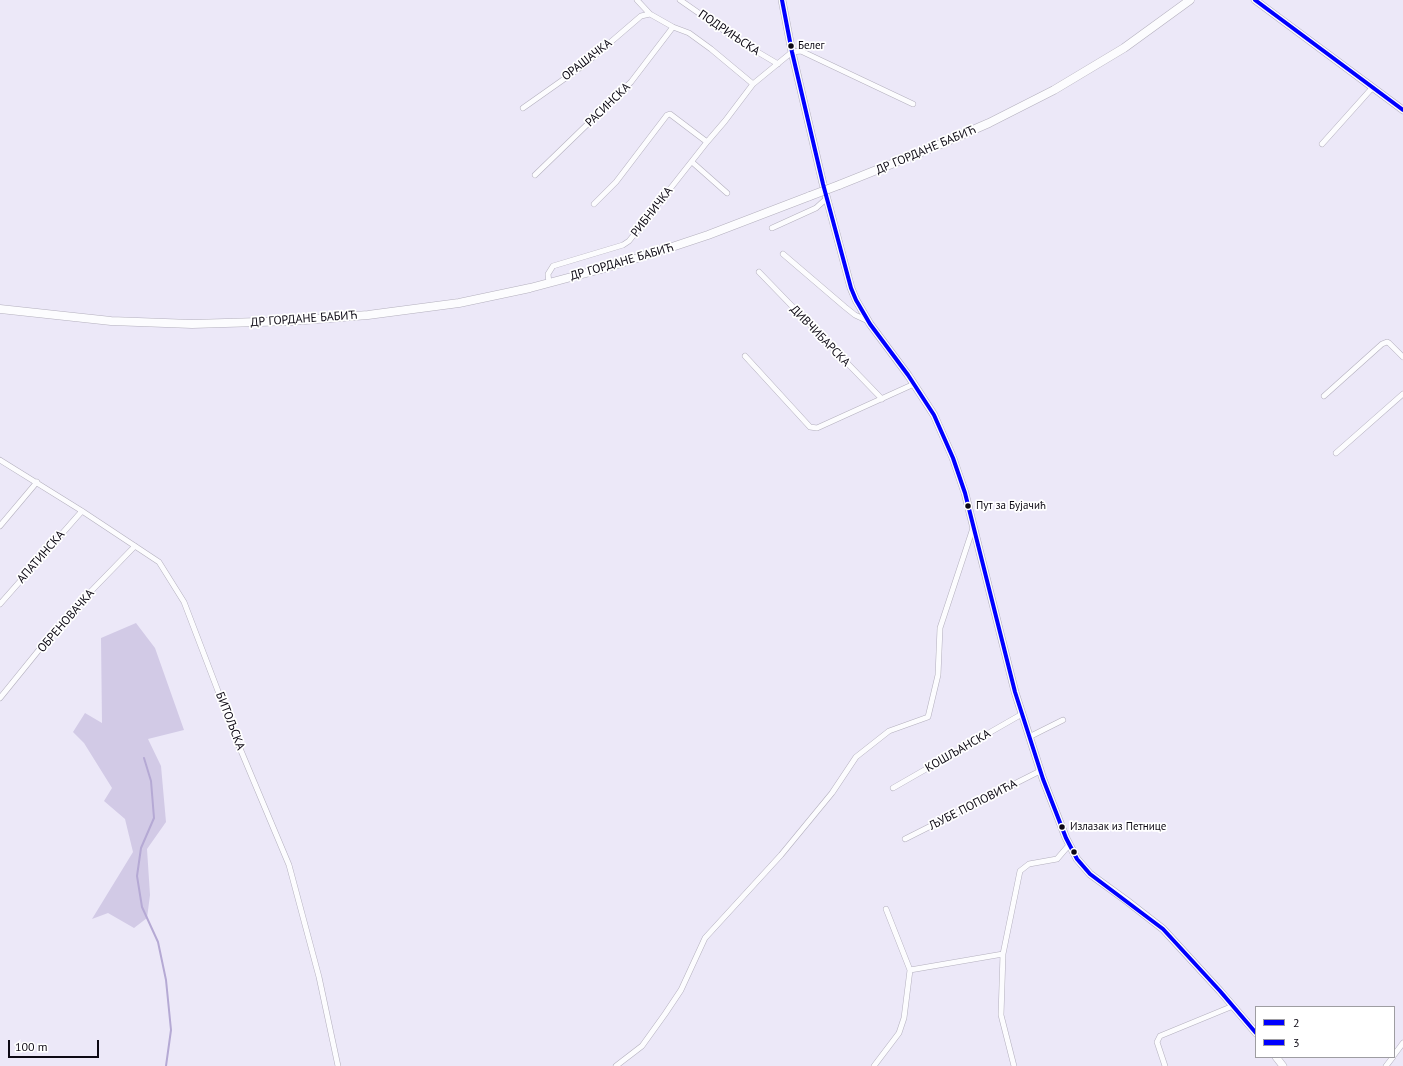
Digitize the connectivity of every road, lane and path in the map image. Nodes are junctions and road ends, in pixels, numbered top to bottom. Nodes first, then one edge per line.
1 (637, 0) edge
2 (680, 0) edge
3 (782, 0) edge
4 (1190, 0) edge
5 (1255, 0) edge
6 (650, 14) junction
7 (673, 27) junction
8 (792, 52) junction
9 (778, 64) junction
10 (753, 84) junction
11 (1373, 87) junction
12 (913, 104) dead end
13 (523, 108) dead end
14 (1403, 110) edge
15 (707, 142) junction
16 (1322, 144) dead end
17 (692, 162) junction
18 (535, 175) dead end
19 (727, 193) dead end
20 (827, 198) junction
21 (594, 204) dead end
22 (772, 228) dead end
23 (782, 254) dead end
24 (759, 272) dead end
25 (548, 283) junction
26 (0, 308) edge
27 (868, 321) junction
28 (745, 356) dead end
29 (1403, 357) edge
30 (914, 384) junction
31 (1403, 394) edge
32 (1324, 396) dead end
33 (882, 399) junction
34 (1336, 453) dead end
35 (0, 460) edge
36 (37, 482) junction
37 (82, 511) junction
38 (0, 526) edge
39 (973, 528) junction
40 (135, 546) junction
41 (0, 604) edge
42 (0, 698) edge
43 (1022, 714) junction
44 (1063, 720) dead end
45 (1029, 737) junction
46 (1040, 771) junction
47 (893, 788) dead end
48 (906, 839) dead end
49 (1069, 845) junction
50 (886, 909) dead end
51 (1002, 954) junction
52 (910, 970) junction
53 (1233, 1006) junction
54 (1255, 1032) edge
55 (1403, 1043) edge
56 (1395, 1053) edge
57 (1277, 1058) edge
58 (338, 1066) edge
59 (616, 1066) edge
60 (874, 1066) edge
61 (1014, 1066) edge
62 (1165, 1066) edge
63 (1283, 1066) edge

1 - 6 street, ПОДРИЊСКА
2 - 9 street, ПОДРИЊСКА
3 - 8 main road
4 - 25 main road, ДР ГОРДАНЕ БАБИЋ, bridge
5 - 11 main road
6 - 7 street, ПОДРИЊСКА
6 - 13 street, ОРАШАЧКА
7 - 10 street, ПОДРИЊСКА
7 - 18 street, РАСИНСКА
8 - 9 street, РИБНИЧКА
8 - 12 street
8 - 20 main road
9 - 10 street, РИБНИЧКА
10 - 15 street, РИБНИЧКА
11 - 14 main road
11 - 16 street
15 - 17 street, РИБНИЧКА
15 - 21 street
17 - 19 street
17 - 25 street, РИБНИЧКА
20 - 22 street
20 - 27 main road
23 - 27 street
24 - 33 street, ДИВЧИБАРСКА
25 - 26 main road, ДР ГОРДАНЕ БАБИЋ
27 - 30 main road
28 - 33 street
29 - 32 street
30 - 33 street
30 - 39 main road
31 - 34 street
35 - 36 street, БИТОЉСКА
36 - 37 street, БИТОЉСКА
36 - 38 street
37 - 40 street, БИТОЉСКА
37 - 41 street, АПАТИНСКА
39 - 43 main road
39 - 59 street
40 - 42 street, ОБРЕНОВАЧКА
40 - 58 street, БИТОЉСКА
43 - 45 main road
43 - 47 street, КОШЉАНСКА
44 - 45 street
45 - 46 main road
46 - 48 street, ЉУБЕ ПОПОВИЋА
46 - 49 main road
49 - 51 street
49 - 53 main road
50 - 52 street
51 - 52 street
51 - 61 street
52 - 60 street
53 - 54 main road
53 - 62 street
55 - 56 street
57 - 63 main road

